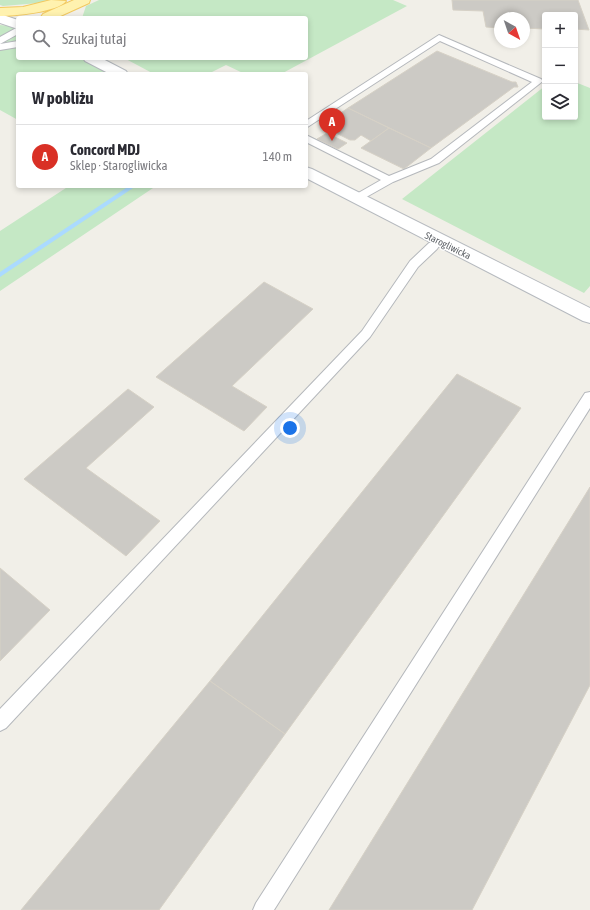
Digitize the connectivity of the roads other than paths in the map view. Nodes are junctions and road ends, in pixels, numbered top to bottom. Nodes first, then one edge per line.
1 (70, 2) edge
2 (0, 12) edge
3 (35, 16) edge
4 (48, 16) edge
5 (60, 16) edge
6 (0, 18) edge
7 (16, 24) edge
8 (16, 30) edge
9 (16, 31) edge
10 (0, 34) edge
11 (0, 41) edge
12 (16, 44) edge
13 (0, 47) edge
14 (94, 60) edge
15 (117, 72) edge
16 (308, 124) edge
17 (308, 139) edge
18 (308, 173) edge
19 (389, 180) junction
20 (357, 198) junction
21 (433, 246) dead end
22 (590, 316) edge
23 (590, 397) edge
24 (0, 722) edge
25 (263, 910) edge

1 - 2 main road
1 - 3 main road
1 - 4 main road
1 - 5 main road
6 - 7 street
8 - 10 lane
9 - 11 lane
12 - 13 lane
14 - 15 street
16 - 19 lane
17 - 19 lane
18 - 20 street, Starogliwicka
19 - 20 lane
20 - 22 street, Starogliwicka
21 - 24 lane
23 - 25 lane

